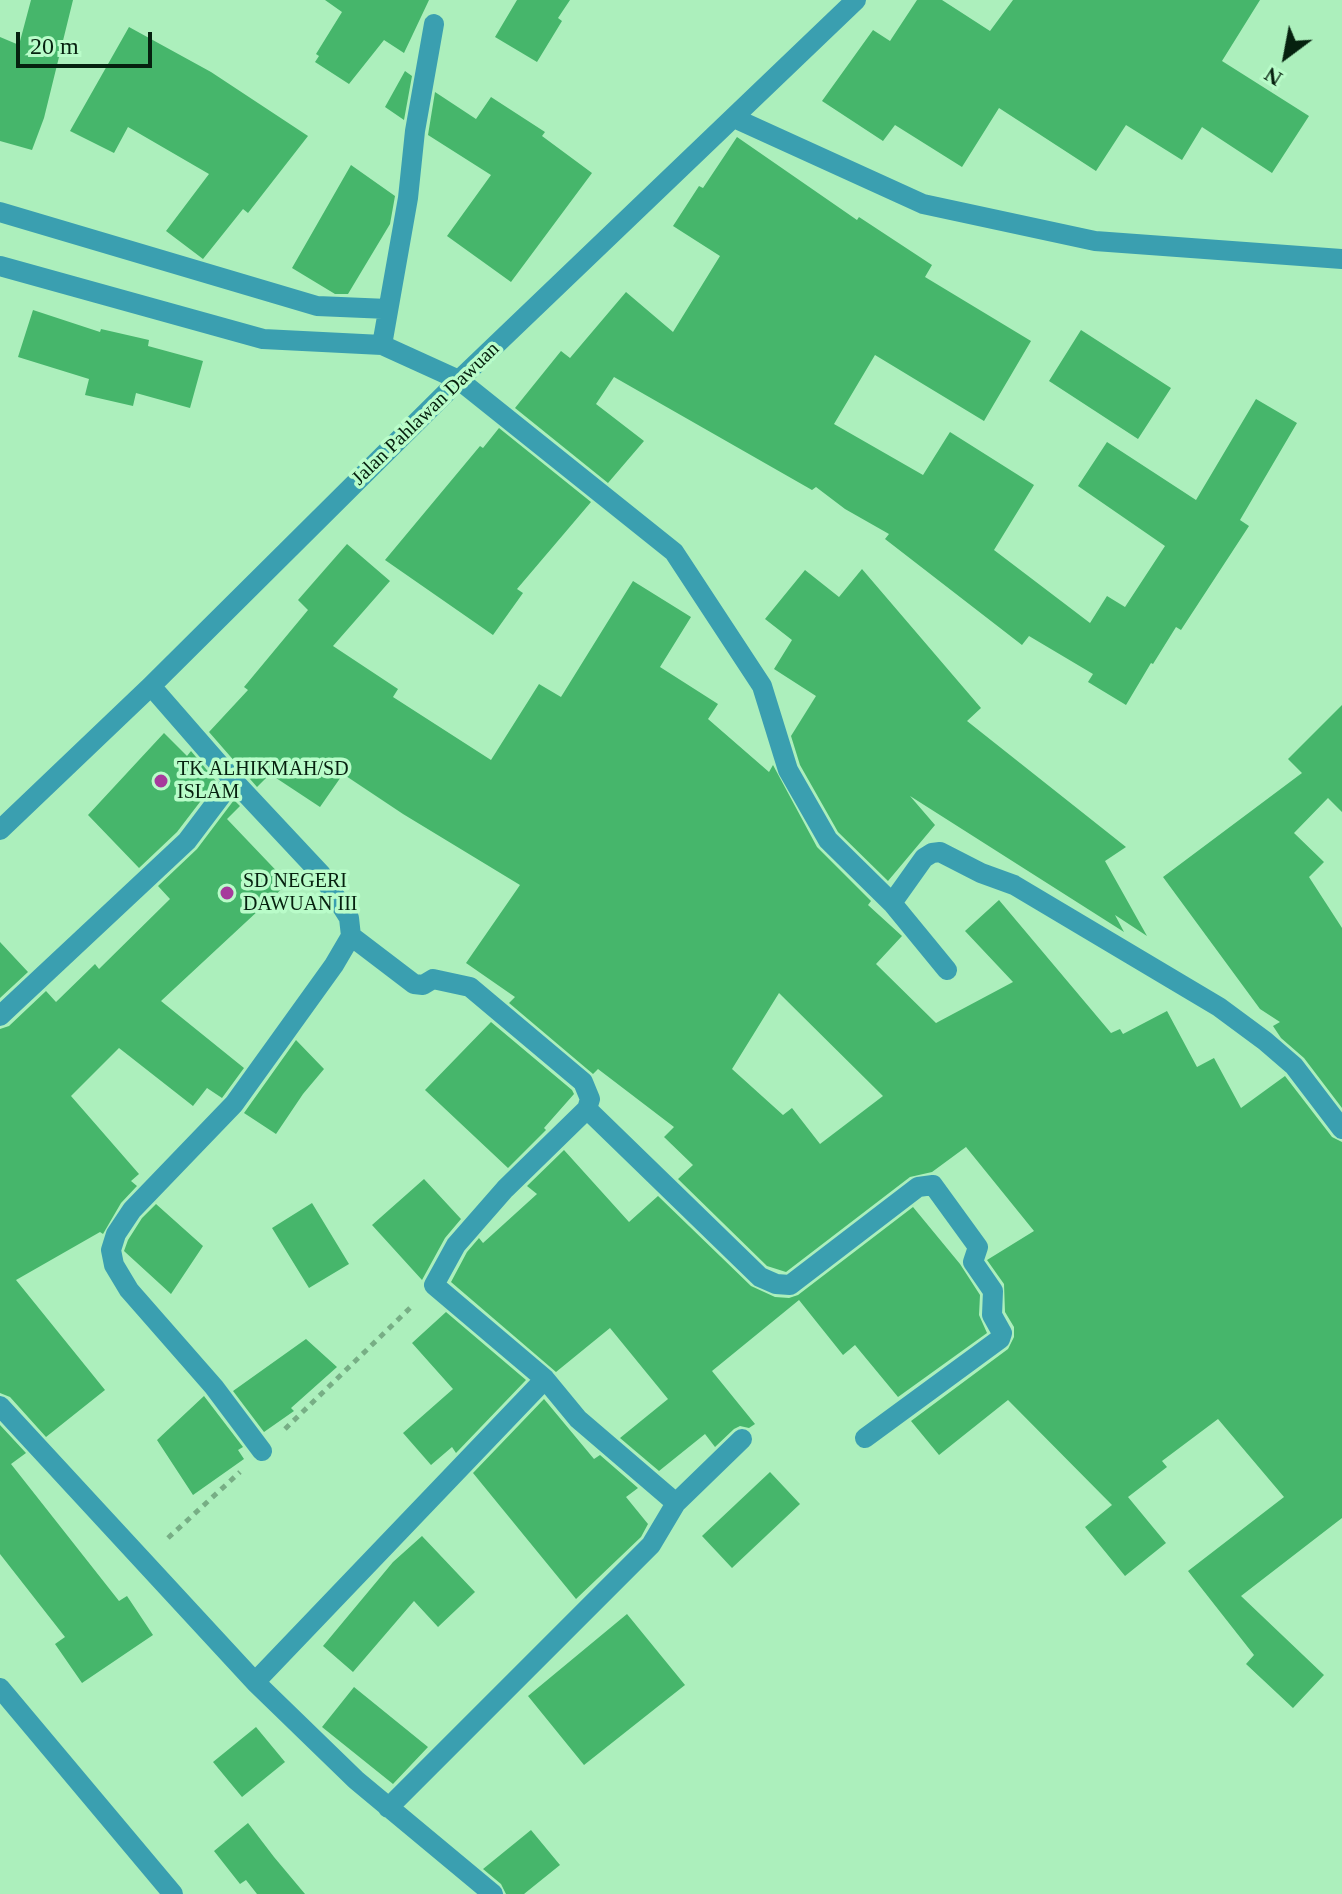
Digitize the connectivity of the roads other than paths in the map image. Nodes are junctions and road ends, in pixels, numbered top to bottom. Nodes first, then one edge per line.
1 (852, 1) edge
2 (434, 24) dead end
3 (734, 118) junction
4 (0, 212) edge
5 (1342, 259) edge
6 (0, 266) edge
7 (388, 331) junction
8 (459, 380) junction
9 (151, 686) junction
10 (233, 780) junction
11 (0, 830) edge
12 (892, 903) junction
13 (351, 936) junction
14 (947, 970) dead end
15 (0, 1016) edge
16 (587, 1109) junction
17 (1342, 1129) edge
18 (545, 1379) junction
19 (0, 1406) edge
20 (865, 1438) dead end
21 (742, 1439) dead end
22 (262, 1451) road end
23 (676, 1503) junction
24 (255, 1682) junction
25 (0, 1688) edge
26 (388, 1808) junction
27 (173, 1894) edge
28 (493, 1894) edge

1 - 3 street, Jalan Pahlawan Dawuan
2 - 7 street
3 - 5 street
3 - 8 street, Jalan Pahlawan Dawuan
4 - 7 street
6 - 7 street
7 - 8 street
8 - 9 street, Jalan Pahlawan Dawuan
8 - 12 street
9 - 10 street
9 - 11 street, Jalan Pahlawan Dawuan
10 - 13 street
10 - 15 street
12 - 14 street
12 - 17 street
13 - 16 street
13 - 22 street
16 - 18 street
16 - 20 street
18 - 23 street
18 - 24 street
19 - 24 street
21 - 23 street
23 - 26 street
24 - 26 street
25 - 27 street
26 - 28 street

